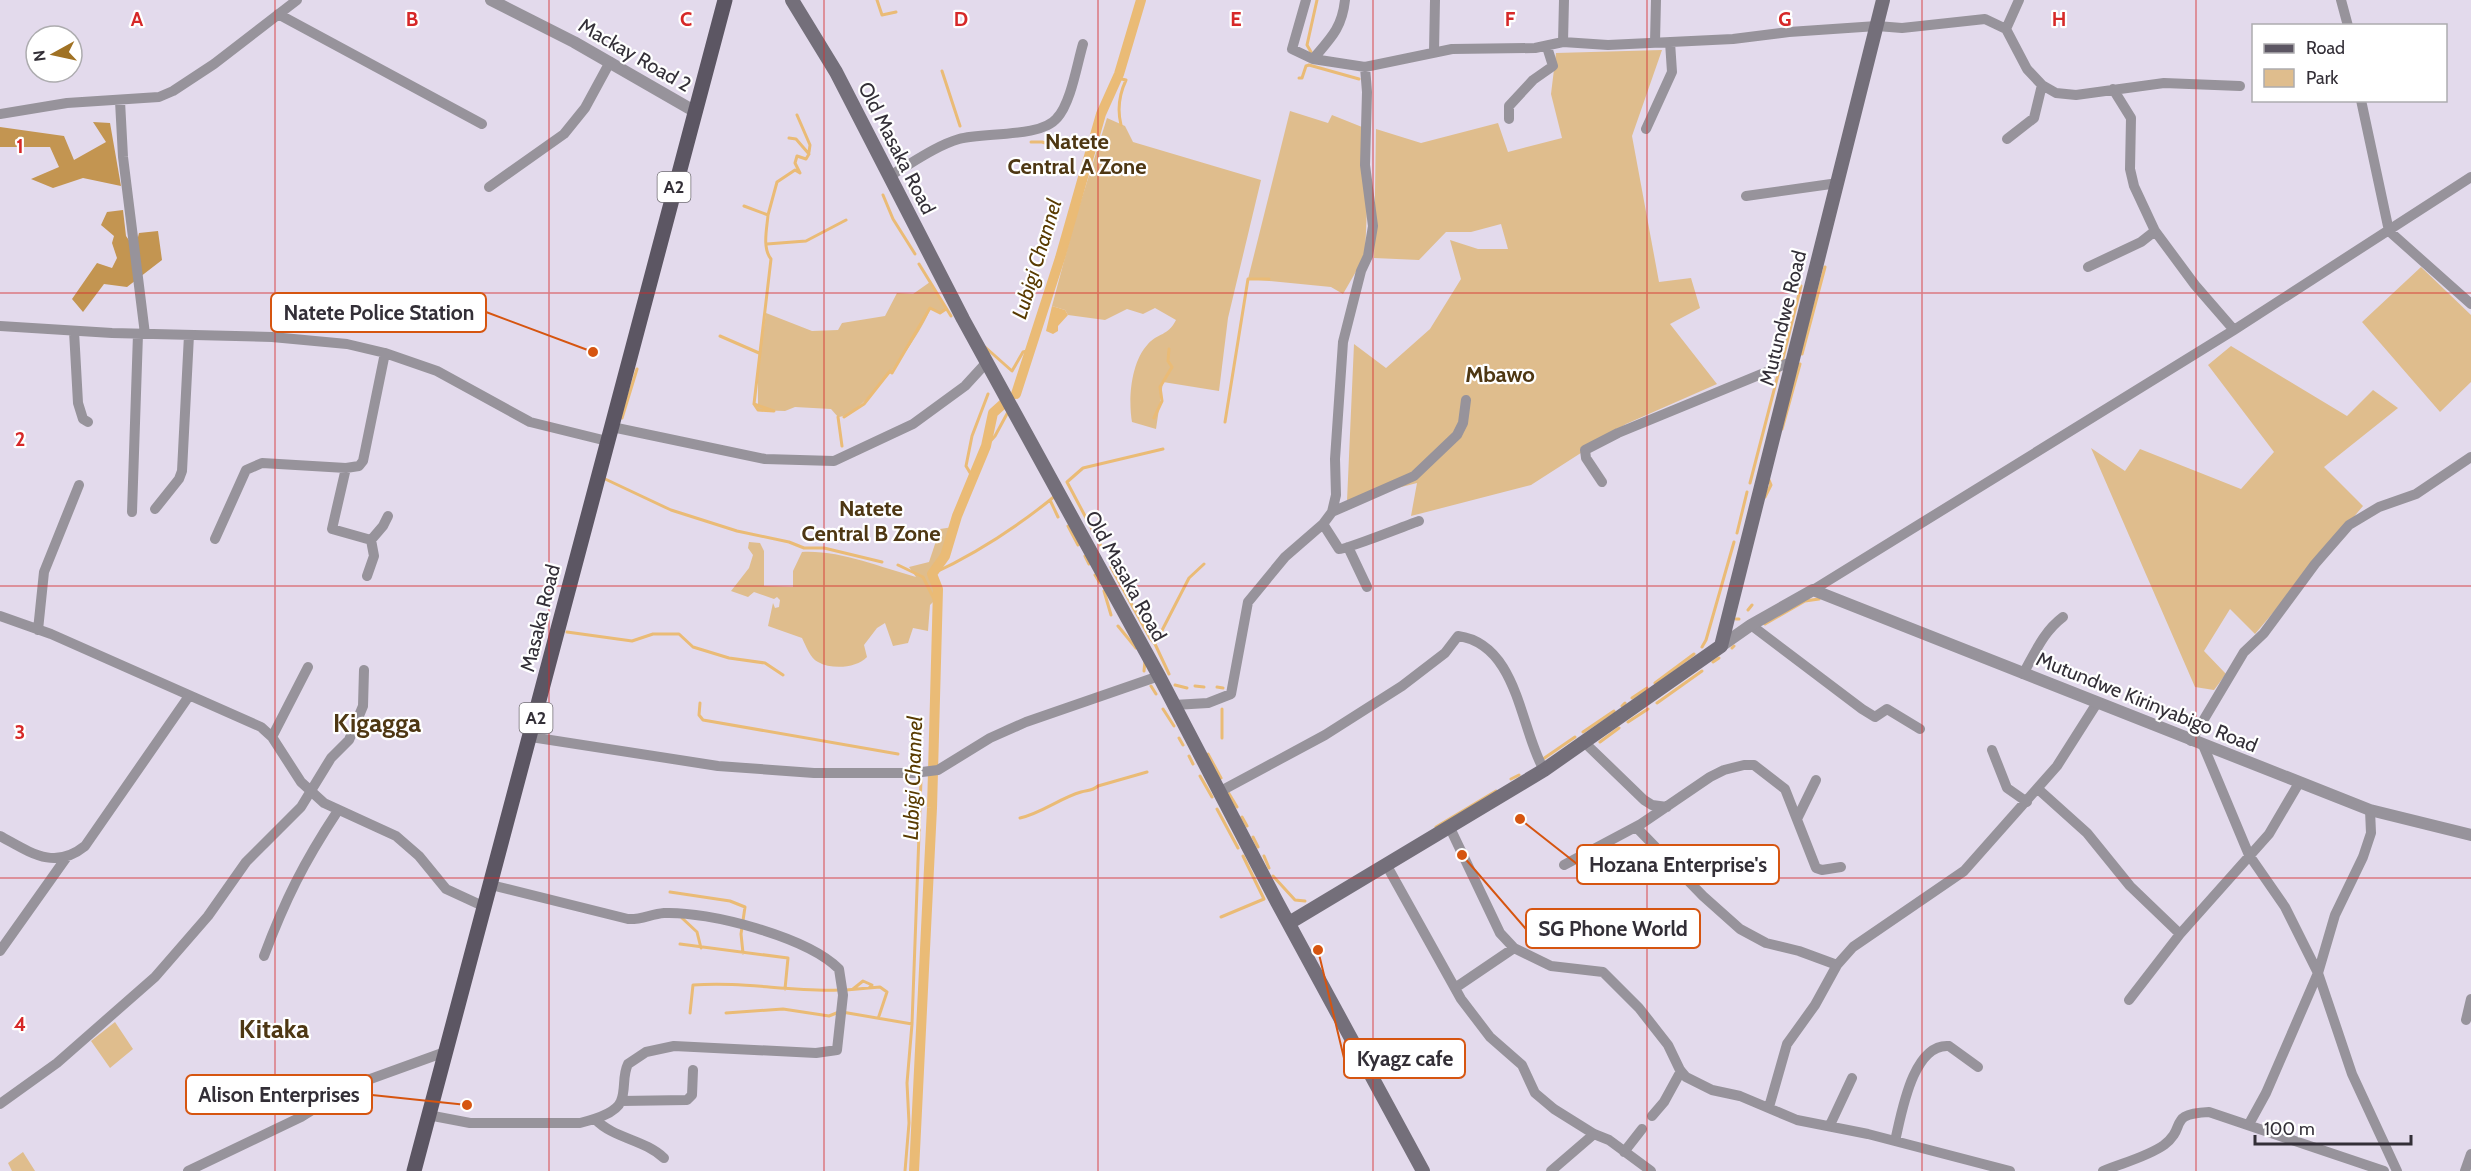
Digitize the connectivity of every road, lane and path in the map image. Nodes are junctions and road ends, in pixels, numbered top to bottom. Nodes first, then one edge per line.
1 (297, 0) edge
2 (491, 0) edge
3 (725, 0) edge
4 (792, 0) edge
5 (1306, 0) edge
6 (1344, 0) edge
7 (1435, 0) edge
8 (1564, 0) edge
9 (1656, 0) edge
10 (1883, 0) edge
11 (2019, 0) edge
12 (2341, 0) edge
13 (278, 14) junction
14 (2347, 24) edge
15 (1876, 26) junction
16 (2006, 29) junction
17 (1563, 42) junction
18 (1655, 42) junction
19 (1670, 42) junction
20 (1083, 44) dead end
21 (1547, 46) junction
22 (1434, 52) junction
23 (1313, 59) junction
24 (610, 62) junction
25 (1365, 66) junction
26 (2042, 85) junction
27 (2240, 86) dead end
28 (2113, 89) junction
29 (120, 101) junction
30 (2361, 102) edge
31 (694, 111) junction
32 (0, 114) edge
33 (1509, 118) dead end
34 (482, 124) dead end
35 (1646, 129) dead end
36 (2007, 139) dead end
37 (889, 176) junction
38 (2471, 177) edge
39 (1838, 183) junction
40 (489, 187) dead end
41 (1746, 196) dead end
42 (2155, 231) junction
43 (2389, 231) junction
44 (2088, 267) dead end
45 (2471, 304) edge
46 (0, 326) edge
47 (2234, 330) junction
48 (74, 331) junction
49 (141, 334) junction
50 (189, 334) junction
51 (385, 353) junction
52 (1793, 361) junction
53 (987, 362) junction
54 (1466, 400) dead end
55 (88, 422) dead end
56 (609, 434) junction
57 (2471, 458) edge
58 (346, 468) junction
59 (1602, 482) dead end
60 (79, 485) dead end
61 (155, 508) dead end
62 (132, 512) dead end
63 (1332, 512) junction
64 (388, 516) dead end
65 (1419, 520) dead end
66 (1323, 524) junction
67 (216, 539) dead end
68 (371, 540) junction
69 (1348, 547) junction
70 (367, 576) dead end
71 (1367, 587) dead end
72 (1813, 590) junction
73 (0, 616) edge
74 (2063, 617) dead end
75 (1751, 624) junction
76 (38, 630) junction
77 (1721, 646) junction
78 (308, 667) dead end
79 (363, 670) dead end
80 (2023, 674) junction
81 (1159, 676) junction
82 (189, 696) junction
83 (2097, 704) junction
84 (1174, 705) junction
85 (1920, 729) dead end
86 (272, 737) junction
87 (531, 737) junction
88 (2191, 741) junction
89 (1585, 743) junction
90 (2204, 745) junction
91 (1992, 750) dead end
92 (1544, 770) junction
93 (1816, 780) dead end
94 (2300, 783) junction
95 (2038, 789) junction
96 (1219, 792) junction
97 (311, 793) junction
98 (2027, 802) junction
99 (1667, 807) junction
100 (2370, 810) junction
101 (337, 812) junction
102 (1797, 819) junction
103 (1636, 827) junction
104 (1450, 828) junction
105 (2471, 835) edge
106 (0, 836) edge
107 (2249, 855) junction
108 (66, 858) junction
109 (1564, 865) dead end
110 (1387, 866) junction
111 (1841, 867) dead end
112 (491, 885) junction
113 (485, 907) junction
114 (1289, 923) junction
115 (2180, 934) junction
116 (1514, 948) junction
117 (0, 951) edge
118 (264, 956) dead end
119 (1837, 965) junction
120 (2318, 973) junction
121 (1455, 988) junction
122 (2471, 999) edge
123 (2129, 1000) dead end
124 (2466, 1020) dead end
125 (445, 1052) junction
126 (1978, 1067) dead end
127 (693, 1070) dead end
128 (1681, 1071) junction
129 (1852, 1078) dead end
130 (621, 1101) junction
131 (0, 1104) edge
132 (1769, 1107) junction
133 (428, 1115) junction
134 (1652, 1116) dead end
135 (595, 1119) junction
136 (2249, 1124) junction
137 (1830, 1125) junction
138 (1642, 1129) dead end
139 (1594, 1134) junction
140 (1895, 1142) junction
141 (1624, 1152) junction
142 (2471, 1154) edge
143 (664, 1158) dead end
144 (188, 1171) edge
145 (414, 1171) edge
146 (1423, 1171) edge
147 (1551, 1171) edge
148 (1651, 1171) edge
149 (2010, 1171) edge
150 (2103, 1171) edge
151 (2385, 1171) edge
152 (2397, 1171) edge
153 (2465, 1171) edge

1 - 13 street
2 - 24 street, Mackay Road 2
3 - 31 main road, A2
4 - 37 main road, Old Masaka Road
5 - 23 street
6 - 23 street
7 - 22 street
8 - 17 street
9 - 18 street
10 - 15 main road, Mutundwe Road
11 - 16 street
12 - 14 street
13 - 29 street
13 - 34 street
15 - 16 street
15 - 19 street
15 - 39 main road, Mutundwe Road
16 - 26 street
17 - 18 street
17 - 21 street
18 - 19 street
19 - 35 street
20 - 37 street
21 - 22 street
21 - 33 street
22 - 25 street
23 - 25 street
24 - 31 street, Mackay Road 2
24 - 40 street
25 - 63 street
26 - 28 street
26 - 36 street
27 - 28 street
28 - 42 street
29 - 32 street
29 - 49 street
30 - 43 street
31 - 56 main road, Masaka Road / A2
37 - 53 main road, Old Masaka Road
38 - 43 street
39 - 41 street
39 - 52 main road, Mutundwe Road
42 - 44 street
42 - 47 street
43 - 45 street
43 - 47 street
46 - 48 street
47 - 72 street
48 - 49 street
48 - 55 street
49 - 50 street
49 - 62 street
50 - 51 street
50 - 61 street
51 - 56 street
51 - 58 street
52 - 59 street
52 - 77 main road, Mutundwe Road
53 - 56 street
53 - 81 main road, Old Masaka Road
54 - 63 street
56 - 87 main road, Masaka Road / A2
57 - 88 street
58 - 67 street
58 - 68 street
60 - 76 street
63 - 66 street
64 - 68 street
65 - 69 street
66 - 69 street
66 - 84 street
68 - 70 street
69 - 71 street
72 - 75 street
72 - 80 street, Mutundwe Kirinyabigo Road
73 - 76 street
74 - 80 street
75 - 77 street
75 - 85 street
76 - 82 street
77 - 89 main road
78 - 86 street
79 - 97 street
80 - 83 street, Mutundwe Kirinyabigo Road
81 - 84 main road, Old Masaka Road
81 - 87 street
82 - 86 street
82 - 108 street
83 - 88 street, Mutundwe Kirinyabigo Road
83 - 95 street
84 - 96 main road, Old Masaka Road
86 - 97 street
87 - 112 main road, Masaka Road / A2
88 - 90 street, Mutundwe Kirinyabigo Road
89 - 92 main road
89 - 99 street
90 - 94 street, Mutundwe Kirinyabigo Road
90 - 107 street
91 - 98 street
92 - 96 street
92 - 104 main road
93 - 102 street
94 - 100 street, Mutundwe Kirinyabigo Road
94 - 107 street
95 - 98 street
95 - 115 street
96 - 114 main road, Old Masaka Road
97 - 101 street
97 - 131 street
98 - 119 street
99 - 102 street
99 - 103 street
100 - 105 street, Mutundwe Kirinyabigo Road
100 - 120 street
101 - 113 street
101 - 118 street
102 - 111 street
103 - 109 street
103 - 119 street
104 - 110 main road
104 - 116 street
106 - 108 street
107 - 115 street
107 - 120 street
108 - 117 street
110 - 114 main road
110 - 121 street
112 - 113 main road, Masaka Road / A2
112 - 130 street
113 - 125 main road, Masaka Road / A2
114 - 146 main road, Old Masaka Road
115 - 123 street
116 - 121 street
116 - 128 street
119 - 132 street
120 - 136 street
120 - 152 street
121 - 139 street
122 - 124 street
125 - 133 main road, Masaka Road / A2
125 - 144 street
126 - 140 street
127 - 130 street
128 - 132 street
128 - 134 street
129 - 137 street
130 - 135 street
132 - 137 street
133 - 135 street
133 - 145 main road, Masaka Road / A2
135 - 143 street
136 - 150 street
136 - 151 street
137 - 140 street
138 - 141 street
139 - 141 street
139 - 147 street
140 - 149 street
141 - 148 street
142 - 153 street

